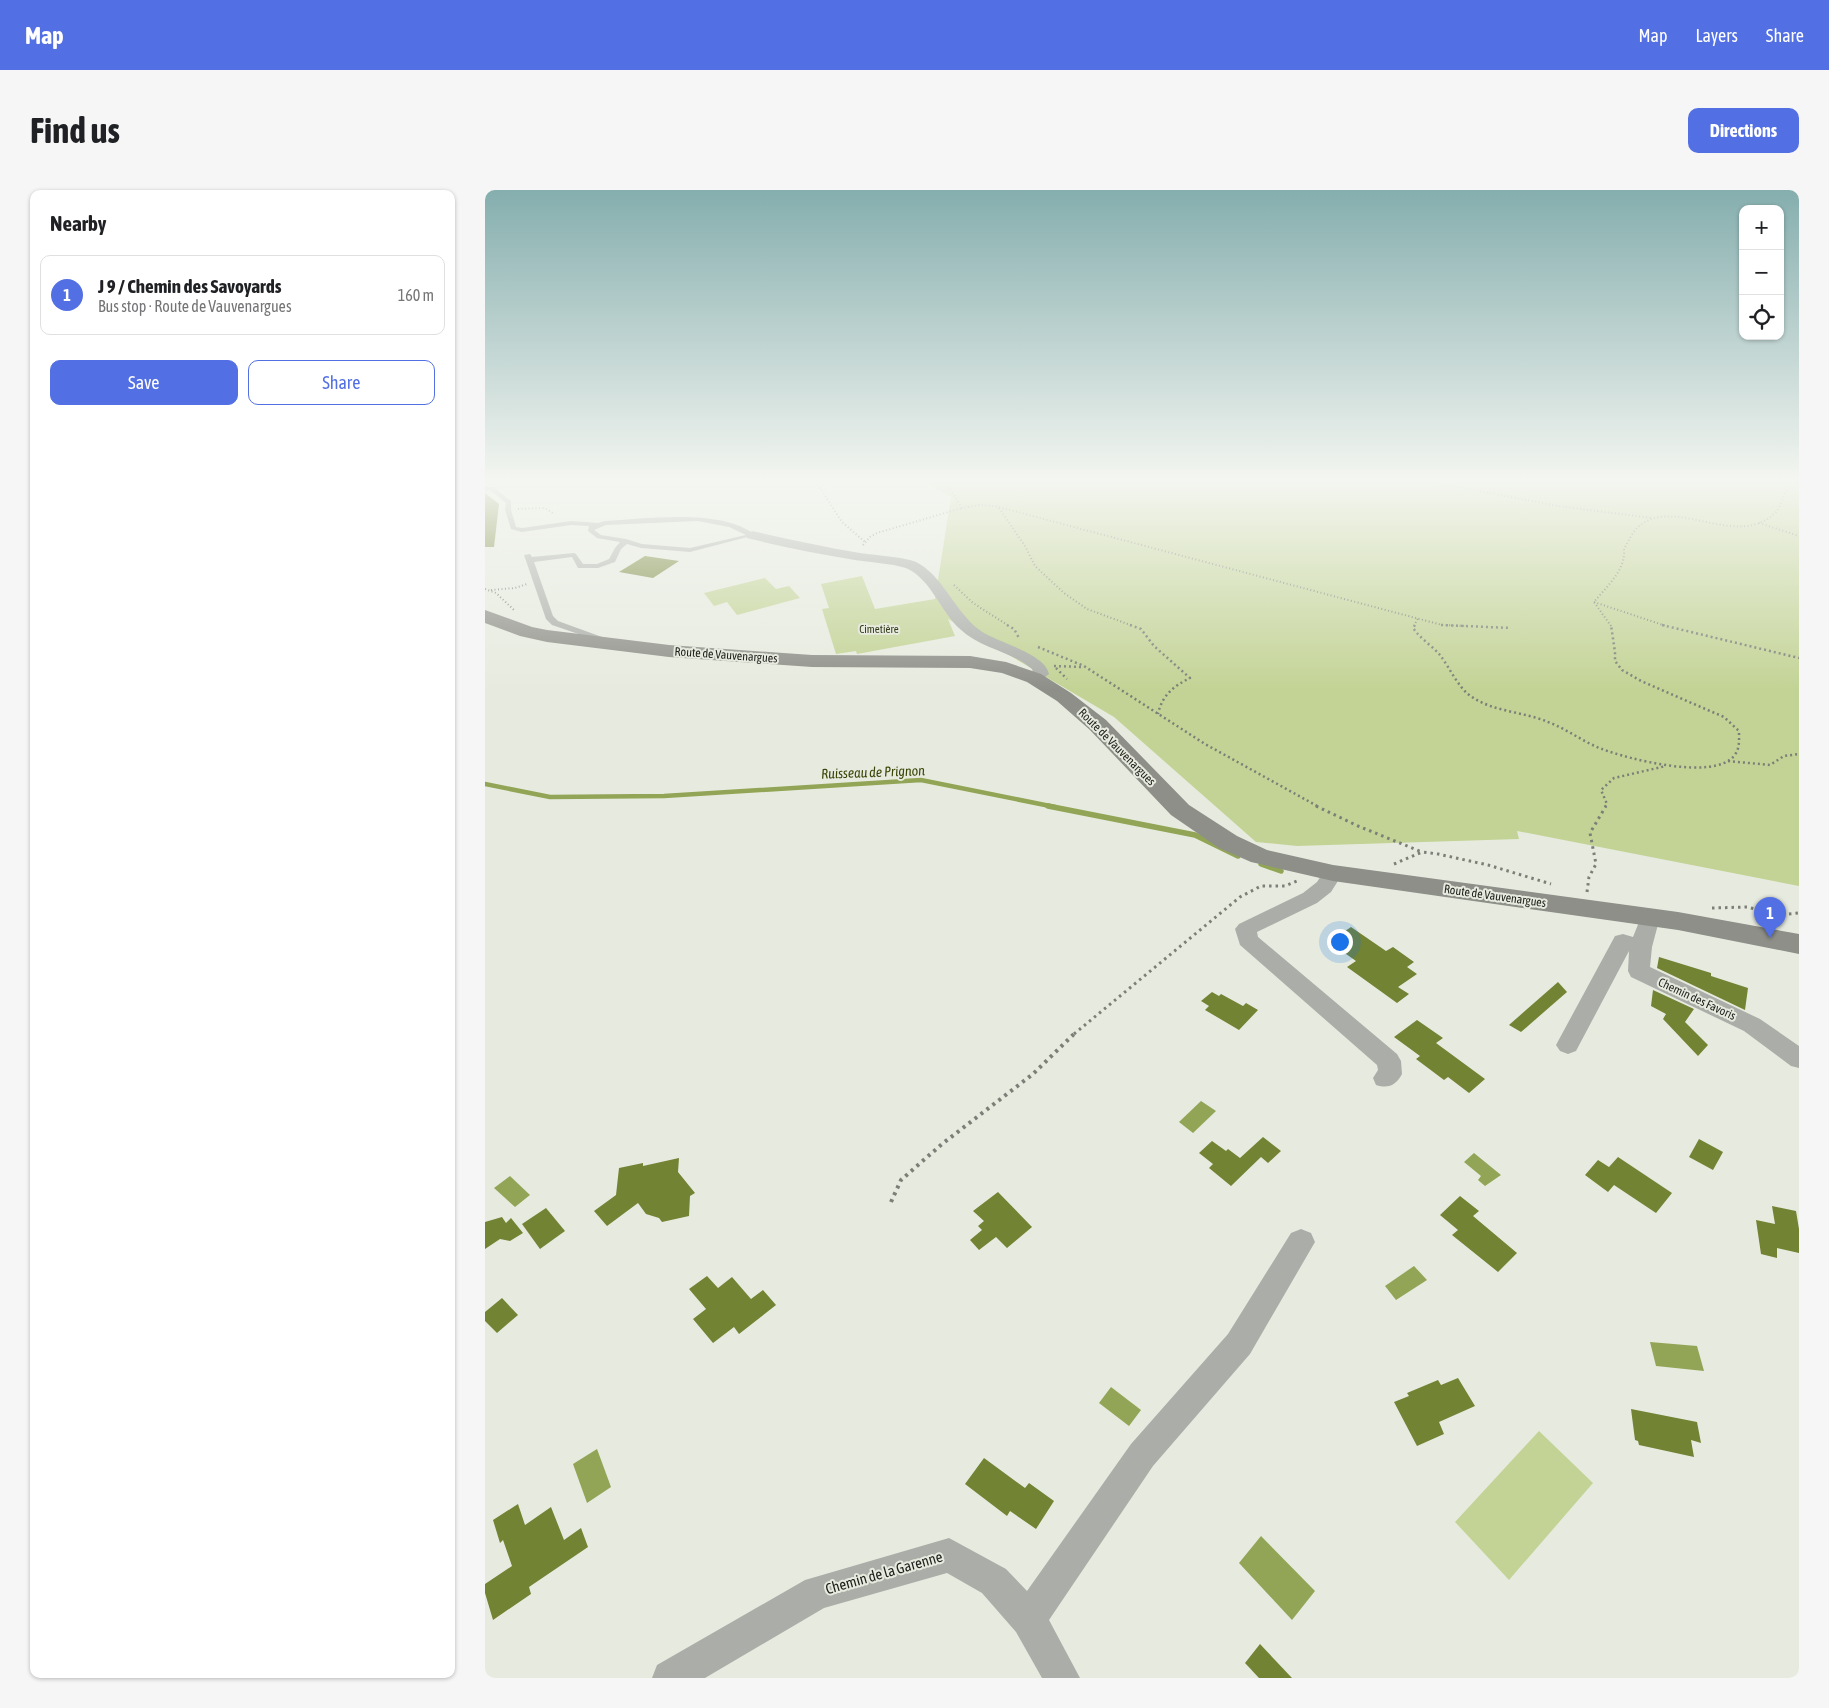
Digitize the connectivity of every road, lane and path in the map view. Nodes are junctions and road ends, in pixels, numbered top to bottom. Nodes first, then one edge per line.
1 (616, 551) edge
2 (829, 551) edge
3 (860, 551) edge
4 (1028, 551) edge
5 (1165, 551) edge
6 (1624, 551) edge
7 (857, 556) junction
8 (923, 574) junction
9 (536, 580) junction
10 (487, 589) edge
11 (1594, 602) junction
12 (519, 614) dead end
13 (485, 616) edge
14 (1418, 618) junction
15 (1511, 628) dead end
16 (1025, 642) dead end
17 (627, 647) junction
18 (1799, 658) edge
19 (1036, 664) junction
20 (1090, 669) junction
21 (1069, 680) dead end
22 (1158, 714) junction
23 (1799, 754) edge
24 (1727, 760) junction
25 (1669, 766) junction
26 (1423, 852) junction
27 (1389, 867) dead end
28 (1322, 871) junction
29 (1553, 885) dead end
30 (1587, 895) dead end
31 (1650, 917) junction
32 (1791, 928) edge
33 (1641, 947) junction
34 (1569, 1045) dead end
35 (1799, 1059) edge
36 (1385, 1078) dead end
37 (891, 1202) dead end
38 (1301, 1242) dead end
39 (1029, 1619) junction
40 (670, 1678) edge
41 (1062, 1678) edge

1 - 9 lane
2 - 7 street
3 - 7 path
4 - 22 path
5 - 14 path
6 - 11 path
7 - 8 street
8 - 16 path
8 - 19 street
9 - 10 path
9 - 17 lane
10 - 12 path
11 - 18 path
11 - 24 path
13 - 17 main road, Route de Vauvenargues
14 - 15 path
14 - 25 path
17 - 19 main road, Route de Vauvenargues
19 - 20 path
19 - 20 path
19 - 21 path
19 - 28 main road, Route de Vauvenargues
20 - 22 path
22 - 26 path
23 - 24 path
24 - 25 path
25 - 30 path
26 - 27 path
26 - 29 path
28 - 31 main road, Route de Vauvenargues
28 - 36 street
28 - 37 path
31 - 32 main road, Route de Vauvenargues
31 - 33 street, Chemin des Favoris
33 - 34 street
33 - 35 street, Chemin des Favoris
38 - 39 street
39 - 40 street, Chemin de la Garenne
39 - 41 street, Chemin de la Garenne

